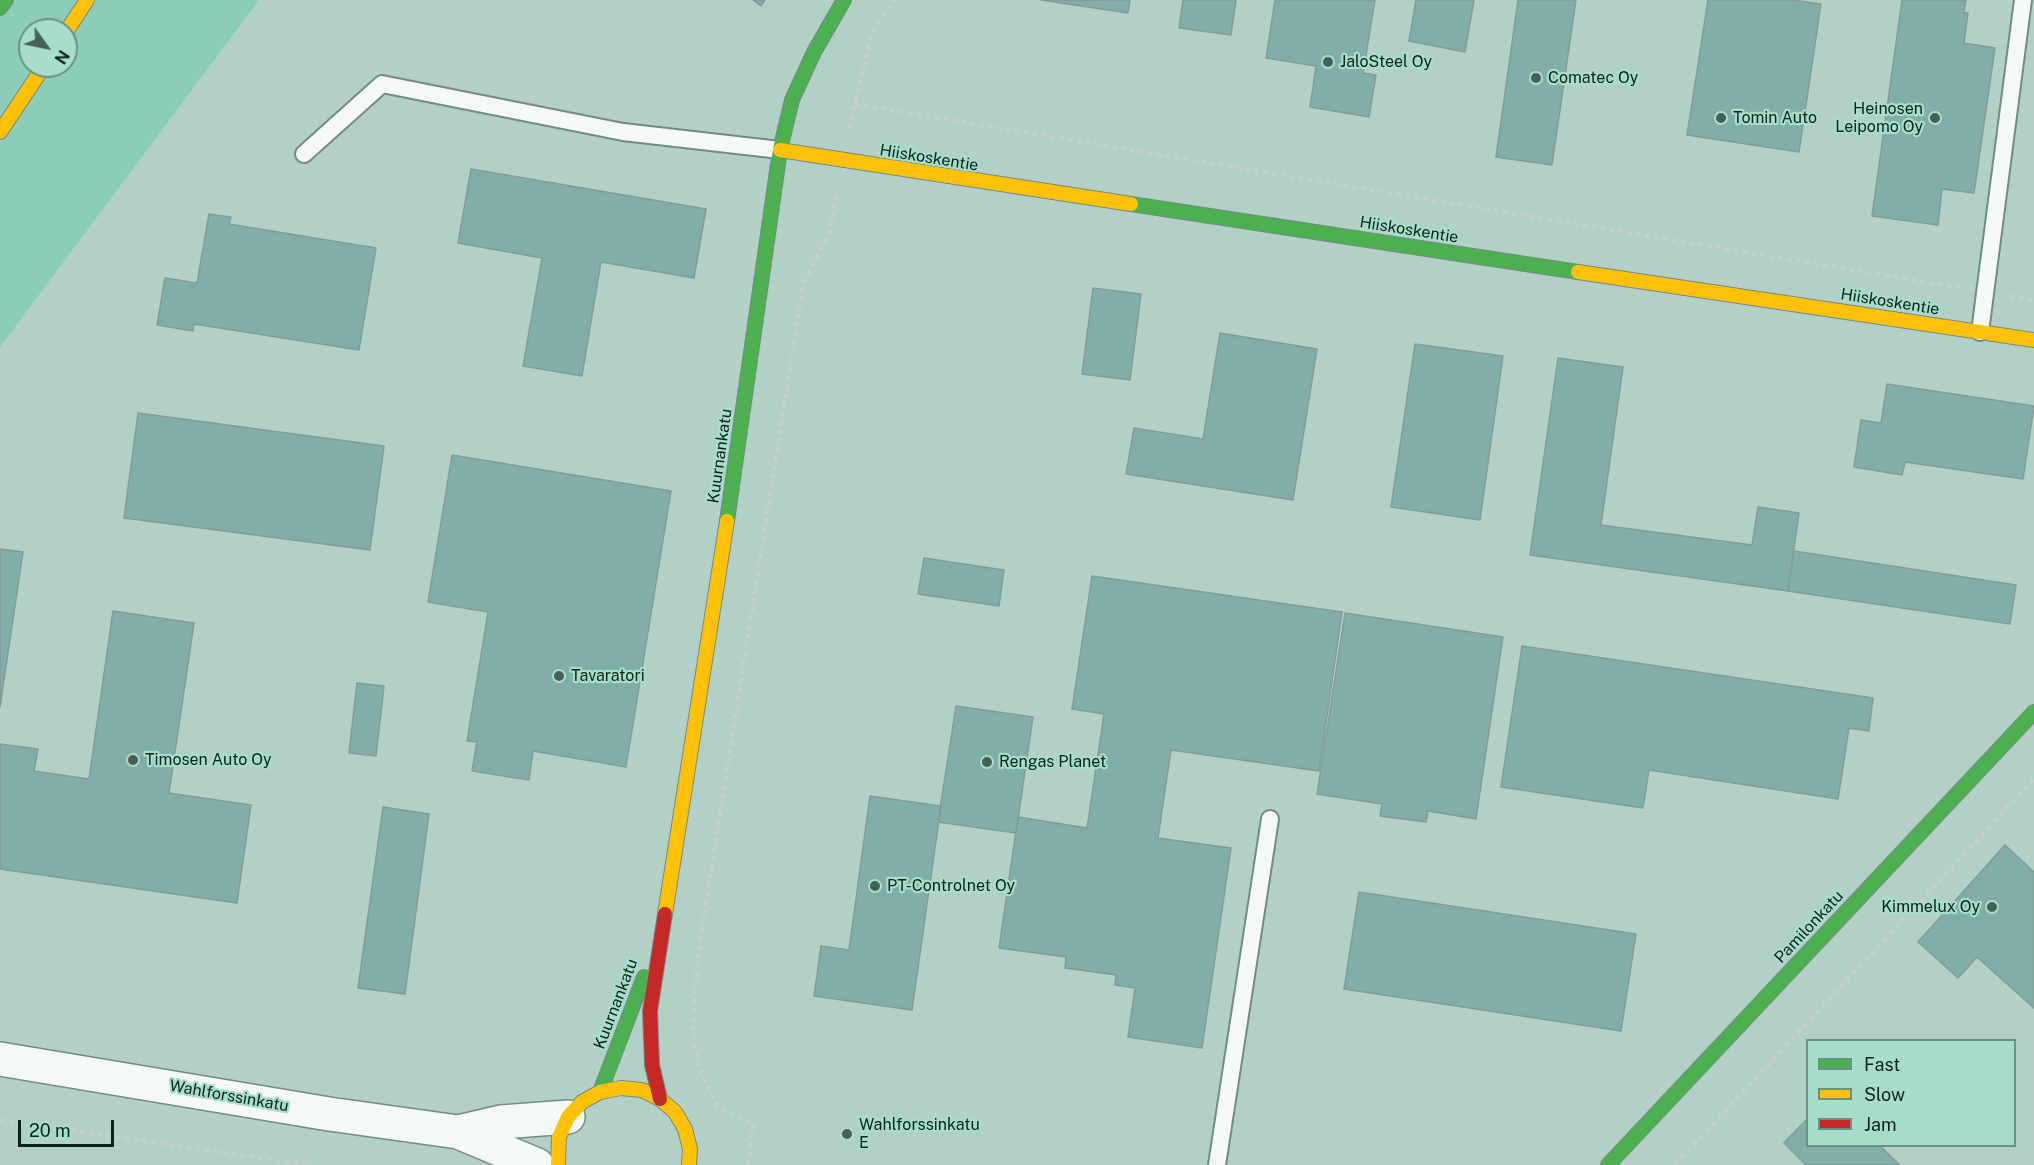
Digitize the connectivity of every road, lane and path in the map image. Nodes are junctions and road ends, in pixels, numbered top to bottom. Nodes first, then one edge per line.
1 (6, 0) edge
2 (87, 0) edge
3 (844, 0) edge
4 (894, 0) edge
5 (2023, 0) edge
6 (0, 8) edge
7 (74, 18) edge
8 (28, 78) edge
9 (36, 78) edge
10 (855, 104) junction
11 (0, 115) edge
12 (0, 132) edge
13 (780, 150) junction
14 (304, 154) dead end
15 (842, 161) junction
16 (1984, 292) junction
17 (2034, 300) edge
18 (1980, 332) junction
19 (2034, 340) edge
20 (2034, 712) edge
21 (2034, 779) edge
22 (1270, 819) dead end
23 (663, 927) junction
24 (0, 1059) edge
25 (600, 1092) junction
26 (660, 1099) junction
27 (568, 1117) junction
28 (0, 1120) edge
29 (458, 1132) junction
30 (308, 1165) edge
31 (537, 1165) edge
32 (558, 1165) edge
33 (689, 1165) edge
34 (748, 1165) edge
35 (1217, 1165) edge
36 (1608, 1165) edge
37 (1675, 1165) edge

1 - 6 main road
2 - 7 main road
3 - 13 main road, Kuurnankatu
4 - 10 path
5 - 16 lane
8 - 11 main road
9 - 12 main road
10 - 15 path
10 - 16 path
13 - 14 lane
13 - 15 main road, Hiiskoskentie
13 - 23 main road, Kuurnankatu
15 - 18 main road, Hiiskoskentie
15 - 34 path
16 - 17 path
16 - 18 lane
18 - 19 main road, Hiiskoskentie
20 - 36 main road, Pamilonkatu
21 - 37 path
22 - 35 lane
23 - 25 main road, Kuurnankatu
23 - 26 main road, Kuurnankatu
24 - 29 street, Wahlforssinkatu
25 - 26 main road
25 - 27 main road
26 - 33 main road
27 - 29 street, Wahlforssinkatu
27 - 32 main road
28 - 30 path
29 - 31 street, Wahlforssinkatu

